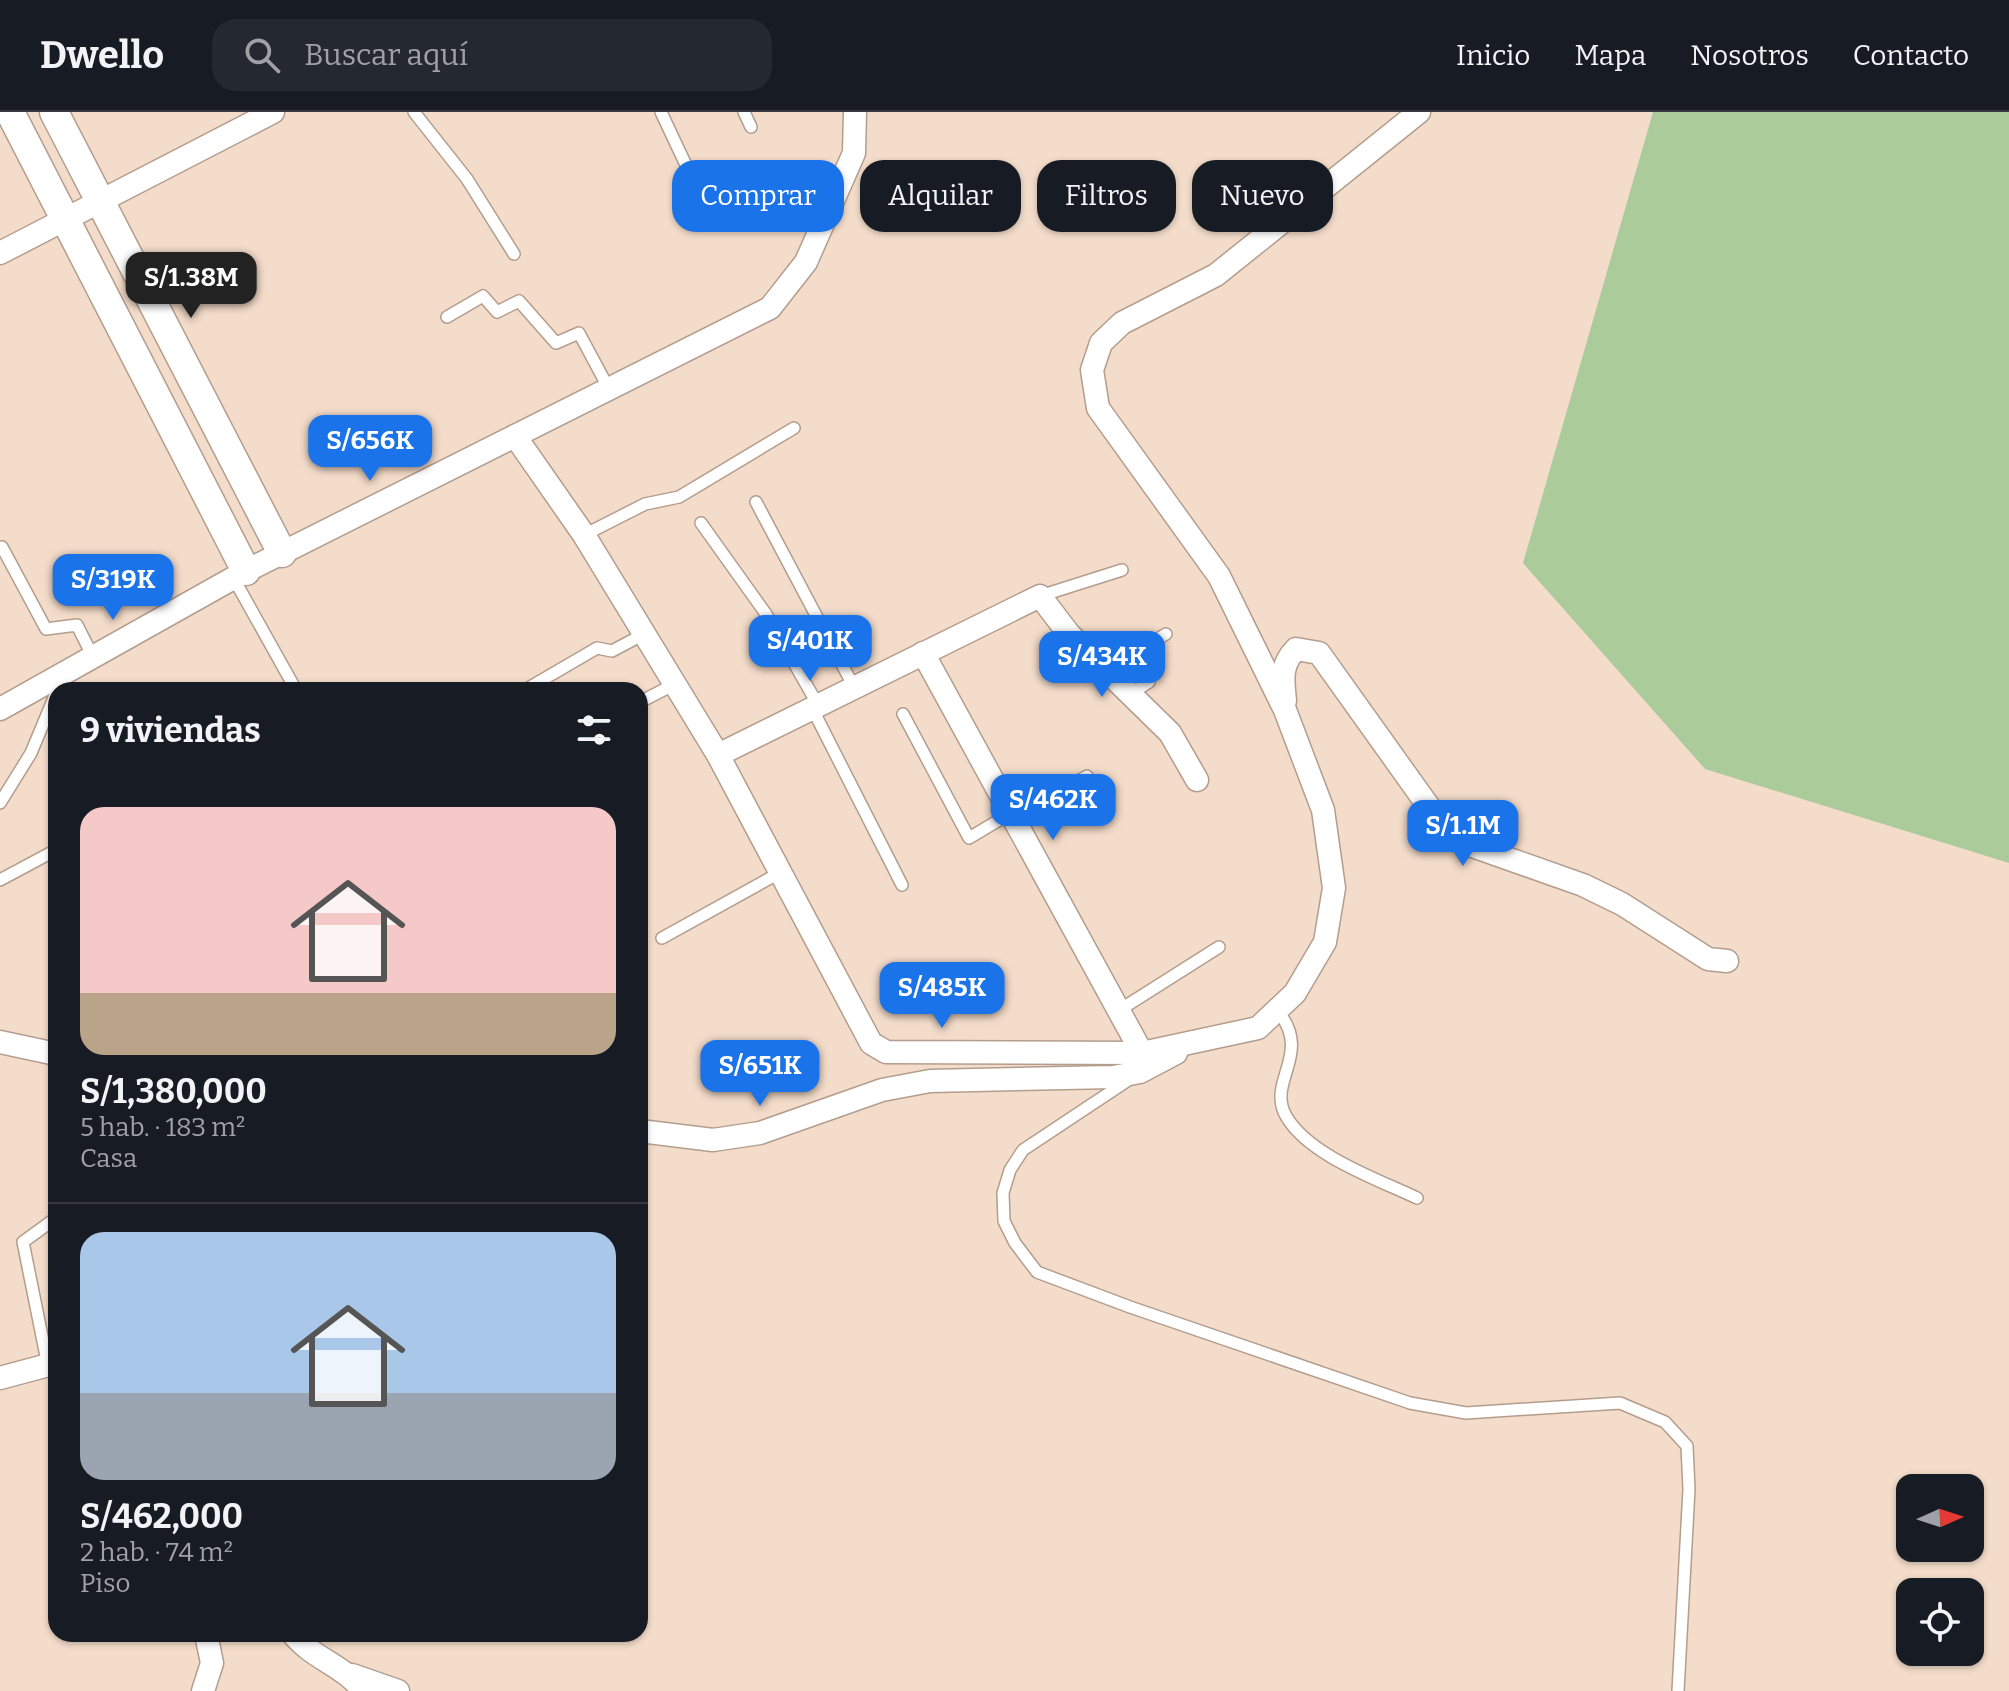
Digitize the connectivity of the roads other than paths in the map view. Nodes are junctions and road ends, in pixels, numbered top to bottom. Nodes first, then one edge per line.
1 (10, 112) edge
2 (54, 112) edge
3 (273, 112) edge
4 (414, 112) edge
5 (661, 112) edge
6 (744, 112) edge
7 (855, 112) edge
8 (1419, 112) edge
9 (751, 127) dead end
10 (684, 160) edge
11 (100, 201) junction
12 (65, 218) junction
13 (0, 253) edge
14 (514, 254) dead end
15 (447, 317) dead end
16 (609, 389) junction
17 (794, 428) dead end
18 (515, 436) junction
19 (756, 502) dead end
20 (701, 523) dead end
21 (584, 535) junction
22 (2, 547) dead end
23 (282, 553) junction
24 (1122, 570) dead end
25 (240, 575) junction
26 (1040, 596) junction
27 (644, 634) junction
28 (1166, 634) dead end
29 (923, 653) junction
30 (94, 659) junction
31 (69, 682) edge
32 (292, 682) edge
33 (539, 682) edge
34 (675, 684) junction
35 (854, 687) junction
36 (48, 693) edge
37 (1130, 694) junction
38 (648, 698) edge
39 (815, 706) junction
40 (0, 709) edge
41 (1285, 710) junction
42 (903, 714) dead end
43 (48, 717) edge
44 (718, 755) junction
45 (1087, 776) dead end
46 (1197, 780) dead end
47 (0, 803) edge
48 (1012, 816) junction
49 (48, 854) edge
50 (781, 872) junction
51 (0, 880) edge
52 (902, 885) dead end
53 (662, 938) dead end
54 (1219, 947) dead end
55 (1727, 961) dead end
56 (1277, 1010) junction
57 (1118, 1011) junction
58 (0, 1042) edge
59 (48, 1052) edge
60 (1141, 1063) junction
61 (648, 1132) edge
62 (1417, 1198) dead end
63 (48, 1224) edge
64 (48, 1347) edge
65 (48, 1365) edge
66 (0, 1378) edge
67 (208, 1642) edge
68 (300, 1642) edge
69 (357, 1683) edge
70 (203, 1691) edge
71 (398, 1691) edge
72 (1678, 1691) edge

1 - 12 street
2 - 11 street
3 - 11 street
4 - 14 lane
5 - 10 lane
6 - 9 lane
7 - 16 street
8 - 41 street
11 - 12 street
11 - 23 street
12 - 13 street
12 - 25 street
15 - 16 lane
16 - 18 street
17 - 21 lane
18 - 21 street
18 - 23 street
19 - 35 lane
20 - 39 lane
21 - 27 street
22 - 30 lane
23 - 25 street
24 - 26 lane
25 - 30 street
25 - 32 lane
26 - 29 street
26 - 37 street
27 - 33 lane
27 - 34 street
28 - 37 lane
29 - 35 street
29 - 48 street
30 - 31 street
34 - 38 lane
34 - 44 street
35 - 39 street
36 - 40 street
37 - 46 street
39 - 44 street
39 - 52 lane
41 - 55 street
41 - 56 street
42 - 48 lane
43 - 47 lane
44 - 50 street
45 - 48 lane
48 - 57 street
49 - 51 lane
50 - 53 lane
50 - 60 street
54 - 57 lane
56 - 60 street
56 - 62 lane
57 - 60 street
58 - 59 street
60 - 61 street
60 - 72 lane
63 - 64 lane
65 - 66 street
67 - 70 street
68 - 69 street
69 - 71 street

